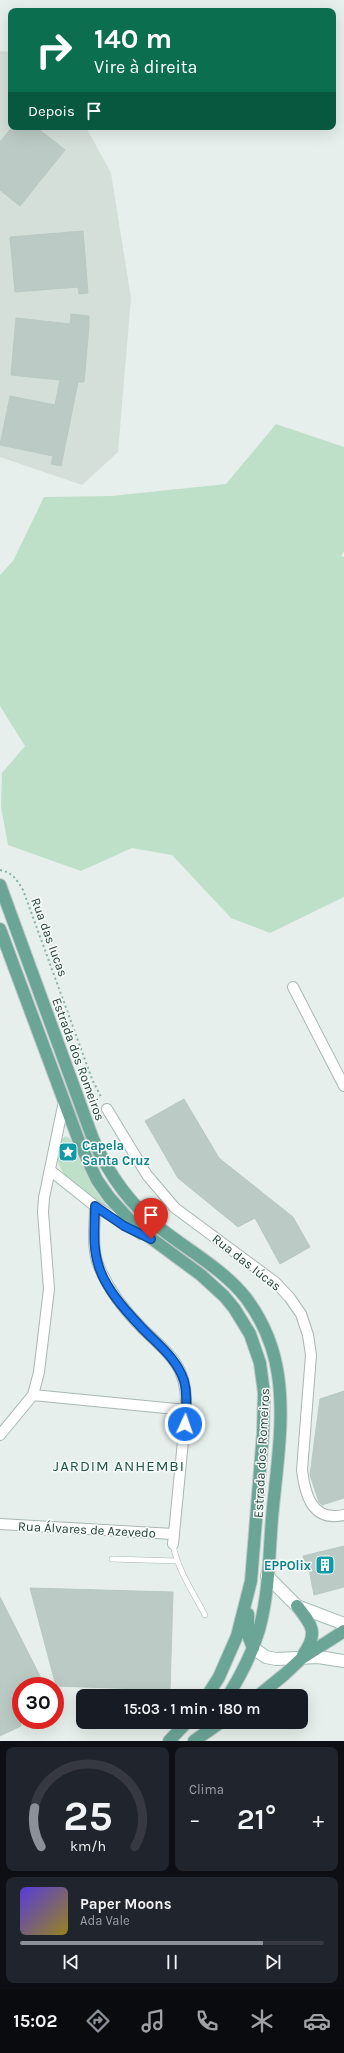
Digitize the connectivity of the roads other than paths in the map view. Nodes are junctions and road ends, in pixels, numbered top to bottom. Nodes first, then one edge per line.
1 (0, 885) edge
2 (0, 929) edge
3 (293, 987) dead end
4 (344, 1086) edge
5 (64, 1101) junction
6 (107, 1109) road end
7 (51, 1171) junction
8 (95, 1206) junction
9 (151, 1239) junction
10 (33, 1395) junction
11 (186, 1410) junction
12 (0, 1435) edge
13 (344, 1515) edge
14 (0, 1524) edge
15 (173, 1539) junction
16 (112, 1559) dead end
17 (177, 1561) junction
18 (267, 1576) junction
19 (251, 1582) junction
20 (297, 1606) junction
21 (206, 1615) dead end
22 (344, 1624) edge
23 (344, 1631) edge
24 (253, 1648) junction
25 (302, 1658) junction
26 (344, 1661) edge
27 (211, 1689) edge
28 (232, 1689) edge
29 (266, 1689) edge
30 (180, 1729) edge
31 (202, 1729) edge
32 (211, 1729) edge
33 (169, 1741) edge
34 (191, 1741) edge
35 (194, 1741) edge

1 - 18 main road, Estrada dos Romeiros
2 - 5 main road, Estrada dos Romeiros
3 - 4 street
5 - 7 street
5 - 9 main road, Estrada dos Romeiros
6 - 13 street, Rua das Iúcas
7 - 8 street
7 - 10 street
8 - 9 street
8 - 11 street
9 - 19 main road, Estrada dos Romeiros
10 - 11 street
10 - 12 street
11 - 15 street
14 - 15 street, Rua Álvares de Azevedo
15 - 17 lane
16 - 17 lane
17 - 21 lane
18 - 20 street
18 - 24 main road, Estrada dos Romeiros
19 - 24 main road
19 - 27 main road, Estrada dos Romeiros
20 - 22 street
20 - 25 main road
23 - 25 main road
24 - 25 street
24 - 28 main road, Estrada dos Romeiros
25 - 26 street
25 - 29 main road
30 - 33 main road
31 - 34 main road
32 - 35 main road

